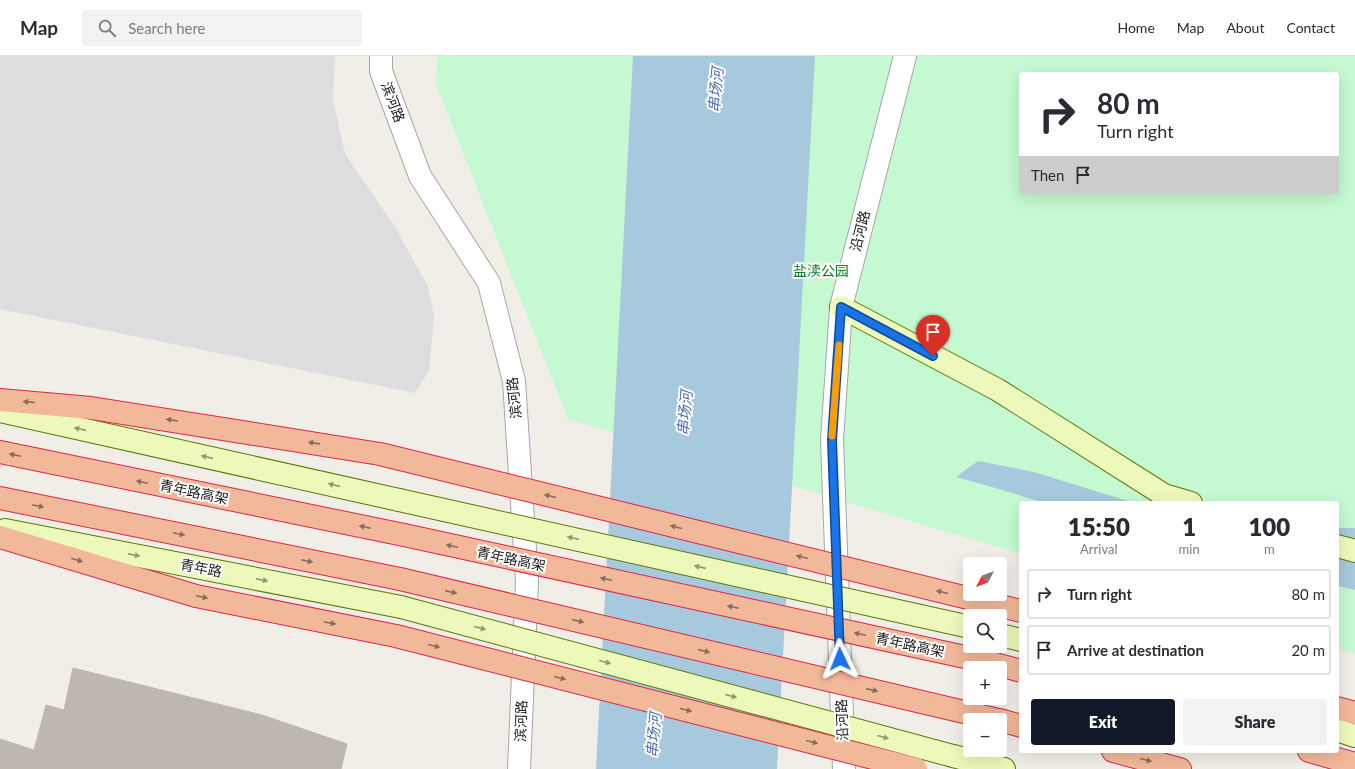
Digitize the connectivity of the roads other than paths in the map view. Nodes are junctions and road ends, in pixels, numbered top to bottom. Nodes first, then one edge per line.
1 (381, 56) edge
2 (905, 56) edge
3 (841, 307) junction
4 (0, 400) edge
5 (0, 411) edge
6 (0, 452) edge
7 (0, 498) edge
8 (1184, 501) edge
9 (0, 529) edge
10 (0, 537) edge
11 (1339, 547) edge
12 (1355, 551) edge
13 (1019, 611) edge
14 (963, 625) edge
15 (1007, 636) edge
16 (1019, 639) edge
17 (1019, 670) edge
18 (1339, 709) edge
19 (969, 713) edge
20 (1355, 713) edge
21 (1007, 722) edge
22 (1019, 725) edge
23 (1339, 731) edge
24 (1355, 736) edge
25 (1120, 753) edge
26 (1316, 753) edge
27 (1355, 764) edge
28 (520, 769) edge
29 (844, 769) edge
30 (916, 769) edge
31 (1004, 769) edge
32 (1180, 769) edge

1 - 28 street, 滨河路
2 - 3 street, 沿河路
3 - 8 main road
3 - 29 street, 沿河路
13 -> 4 highway, bridge
14 -> 5 main road, bridge
17 -> 6 highway, 青年路高架, bridge
7 -> 19 highway, bridge
9 -> 31 main road, 青年路, bridge
10 -> 30 highway, bridge
11 - 12 main road
15 - 16 main road
18 - 20 highway
21 - 22 highway
23 - 24 main road
25 -> 32 highway
26 - 27 highway

